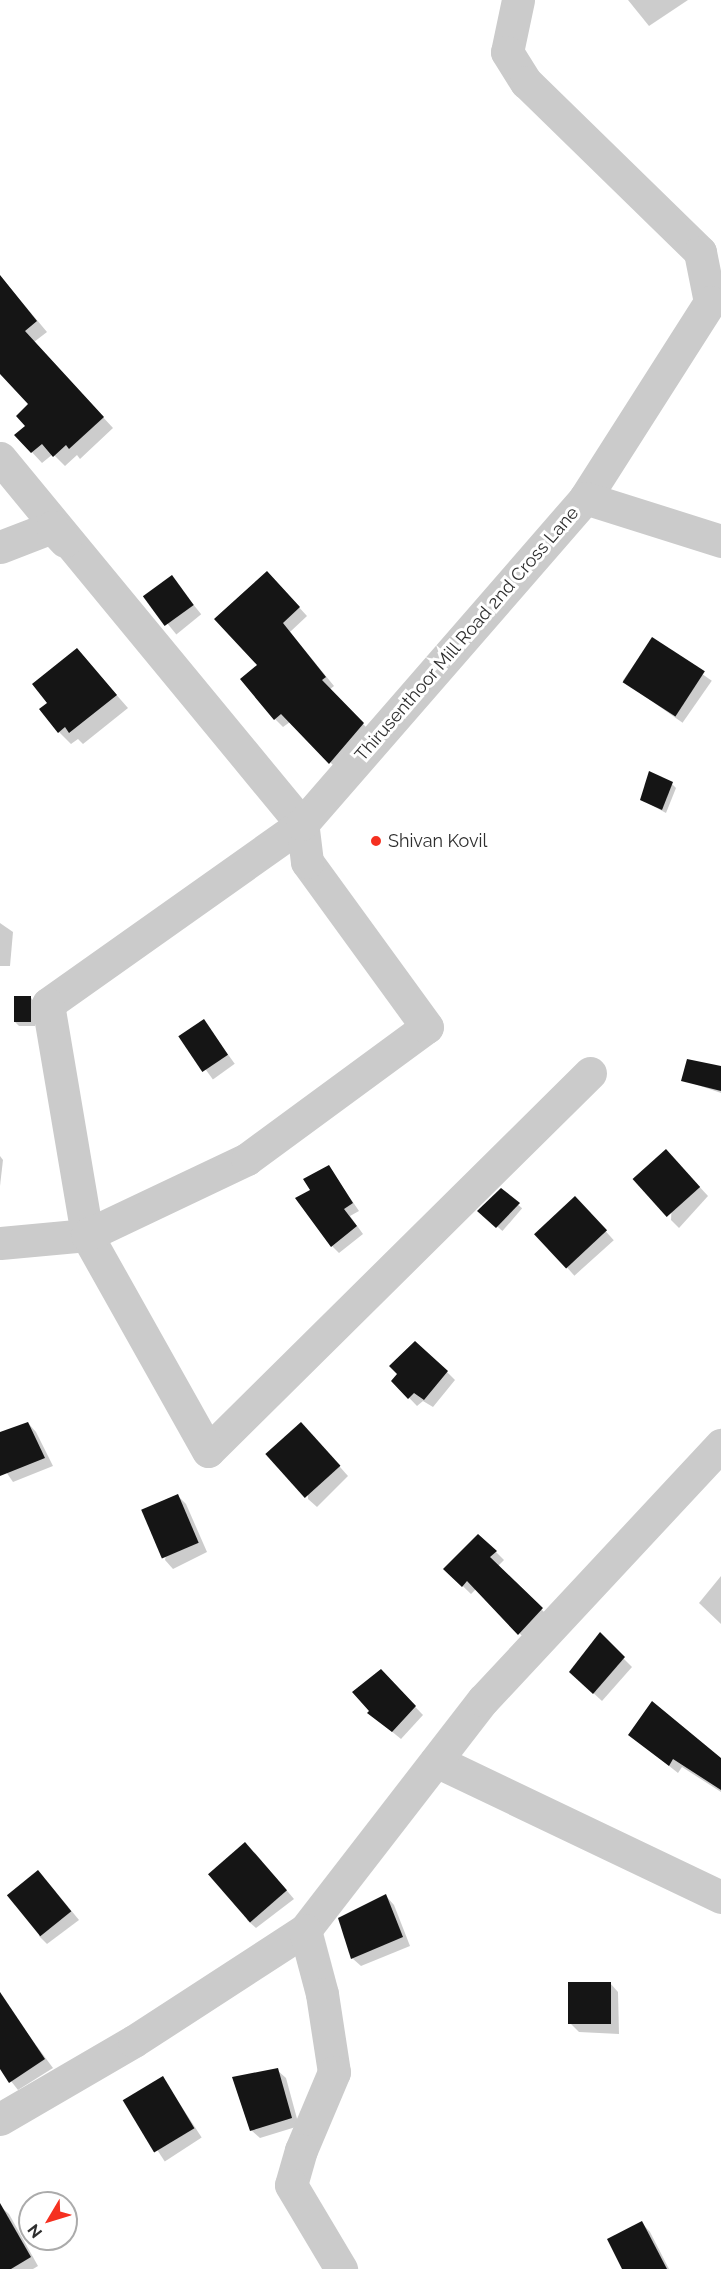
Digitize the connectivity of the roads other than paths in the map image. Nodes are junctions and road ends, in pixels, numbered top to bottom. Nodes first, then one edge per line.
1 (518, 0) edge
2 (0, 458) edge
3 (585, 498) junction
4 (65, 541) junction
5 (721, 542) edge
6 (0, 548) edge
7 (302, 824) junction
8 (590, 1073) dead end
9 (87, 1235) junction
10 (0, 1243) edge
11 (721, 1445) edge
12 (436, 1761) junction
13 (721, 1897) edge
14 (305, 1930) junction
15 (0, 2119) edge
16 (341, 2269) edge

1 - 3 street
2 - 4 street
3 - 5 street, Thirusenthoor Mill Road 2nd Cross Lane
3 - 7 street, Thirusenthoor Mill Road 2nd Cross Lane
4 - 6 street
4 - 7 street
7 - 9 street, Thirusenthoor Mill Road 2nd Cross Lane
7 - 9 street
8 - 9 street
9 - 10 street
11 - 12 street
12 - 13 street
12 - 14 street
14 - 15 street
14 - 16 street

